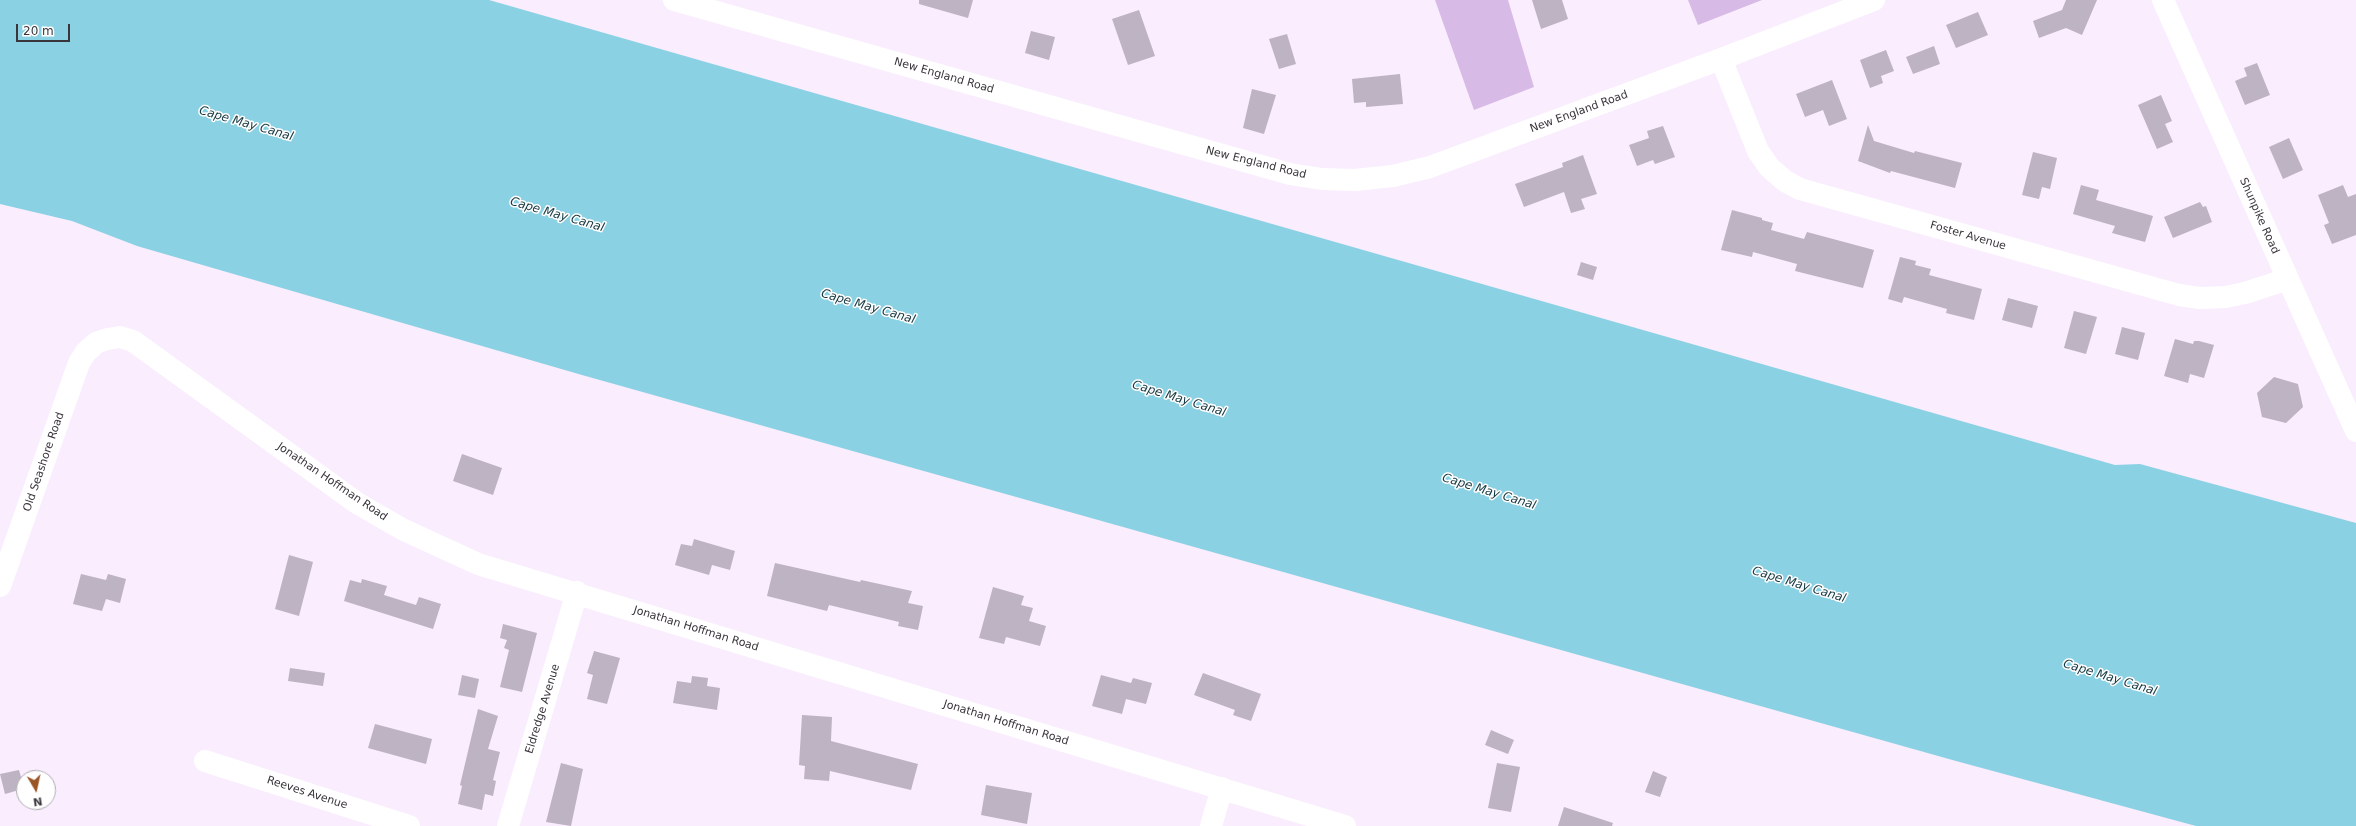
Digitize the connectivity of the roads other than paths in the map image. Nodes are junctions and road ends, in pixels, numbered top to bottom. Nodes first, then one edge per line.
1 (674, 0) edge
2 (1874, 0) edge
3 (2163, 0) edge
4 (1721, 59) junction
5 (2288, 279) junction
6 (96, 343) joint
7 (2356, 431) edge
8 (0, 586) edge
9 (577, 592) junction
10 (205, 761) dead end
11 (1222, 788) junction
12 (409, 826) edge
13 (508, 826) edge
14 (1211, 826) edge
15 (1345, 826) edge

1 - 4 street, New England Road
2 - 4 street, New England Road
3 - 5 street, Shunpike Road
4 - 5 street, Foster Avenue
5 - 7 street, Shunpike Road
6 - 8 street, Old Seashore Road
6 - 9 street, Jonathan Hoffman Road
9 - 11 street, Jonathan Hoffman Road
9 - 13 street, Eldredge Avenue
10 - 12 street, Reeves Avenue
11 - 14 street
11 - 15 street, Jonathan Hoffman Road

